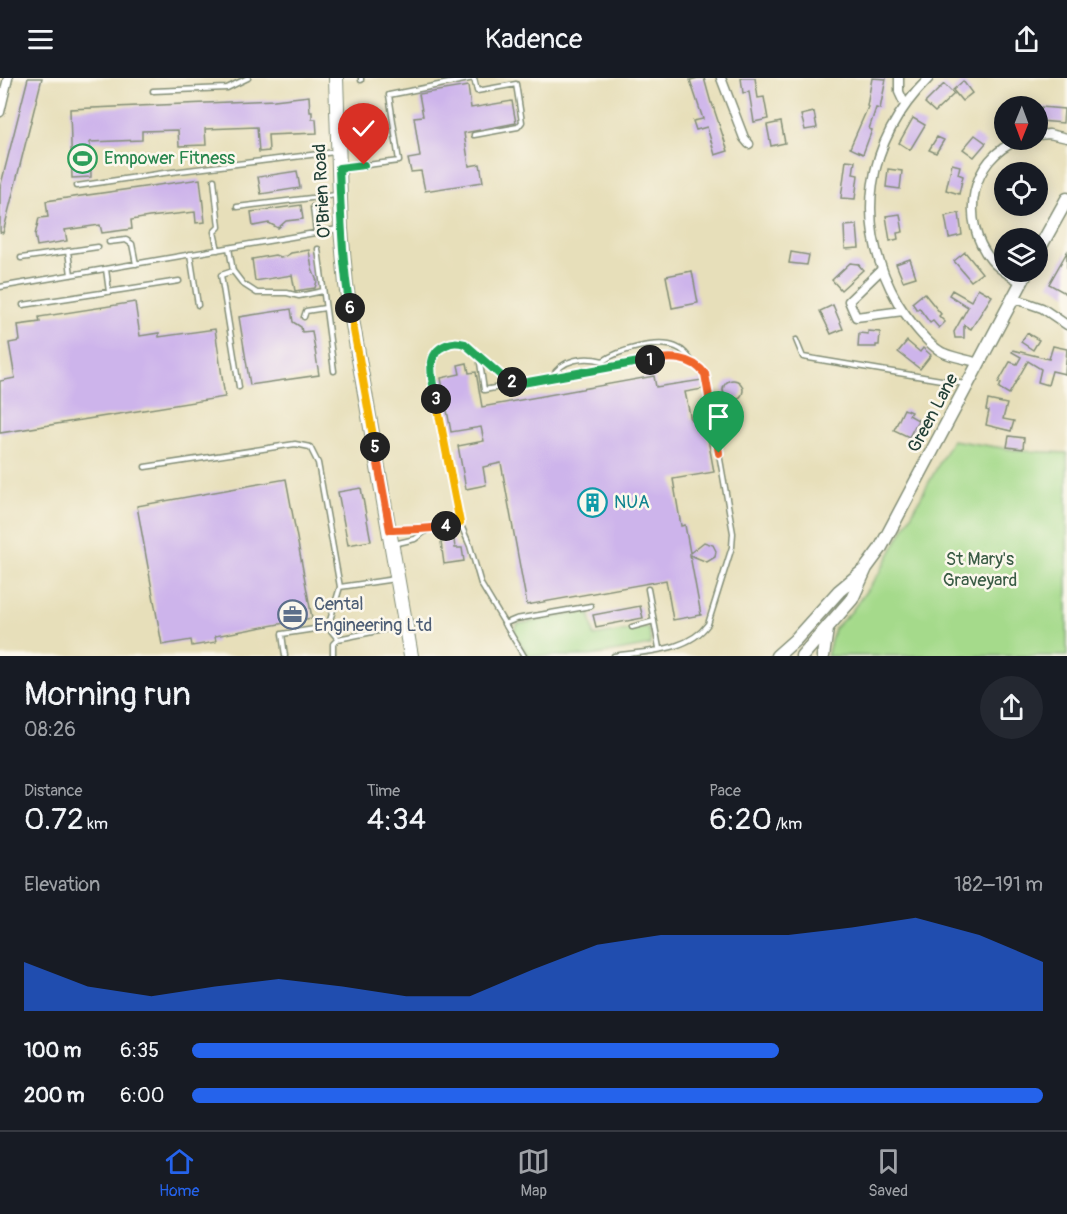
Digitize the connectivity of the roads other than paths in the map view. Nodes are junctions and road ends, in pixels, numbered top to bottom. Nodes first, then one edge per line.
1 (8, 78) edge
2 (248, 78) edge
3 (336, 78) edge
4 (721, 78) edge
5 (899, 78) edge
6 (929, 78) edge
7 (153, 91) dead end
8 (905, 105) junction
9 (0, 112) edge
10 (1048, 134) edge
11 (474, 135) dead end
12 (1067, 138) edge
13 (749, 144) dead end
14 (1002, 150) edge
15 (338, 151) junction
16 (339, 168) junction
17 (214, 180) dead end
18 (77, 186) dead end
19 (340, 195) junction
20 (1067, 199) edge
21 (237, 207) dead end
22 (313, 207) dead end
23 (341, 229) junction
24 (315, 233) junction
25 (1048, 233) edge
26 (109, 242) dead end
27 (98, 247) dead end
28 (229, 248) junction
29 (318, 249) dead end
30 (218, 250) junction
31 (68, 251) junction
32 (190, 254) junction
33 (21, 258) dead end
34 (994, 263) edge
35 (136, 264) junction
36 (106, 269) junction
37 (881, 270) junction
38 (233, 271) junction
39 (71, 275) junction
40 (179, 281) dead end
41 (1021, 282) edge
42 (0, 287) edge
43 (323, 291) junction
44 (109, 292) junction
45 (1013, 298) junction
46 (23, 305) dead end
47 (198, 305) dead end
48 (325, 308) junction
49 (903, 311) junction
50 (304, 317) dead end
51 (1067, 325) edge
52 (796, 340) dead end
53 (478, 356) junction
54 (603, 361) junction
55 (693, 363) junction
56 (979, 363) junction
57 (604, 369) junction
58 (334, 371) dead end
59 (551, 378) junction
60 (517, 384) junction
61 (968, 385) junction
62 (239, 387) dead end
63 (145, 467) dead end
64 (460, 523) junction
65 (390, 530) junction
66 (427, 530) junction
67 (393, 545) junction
68 (866, 568) junction
69 (398, 578) junction
70 (340, 587) junction
71 (648, 589) dead end
72 (591, 606) dead end
73 (654, 621) junction
74 (504, 624) junction
75 (406, 626) junction
76 (328, 627) junction
77 (632, 627) dead end
78 (827, 628) junction
79 (338, 639) junction
80 (659, 648) junction
81 (791, 652) edge
82 (285, 656) edge
83 (333, 656) edge
84 (411, 656) edge
85 (524, 656) edge
86 (614, 656) edge
87 (777, 656) edge
88 (802, 656) edge
89 (823, 656) edge

1 - 9 street
2 - 7 lane
3 - 15 main road, O'Brien Road
4 - 13 street
5 - 8 street
6 - 8 street
8 - 37 street
10 - 12 street
11 - 16 lane
14 - 34 street
15 - 16 main road, O'Brien Road
15 - 18 lane
16 - 19 main road, O'Brien Road
17 - 30 lane
19 - 21 lane
19 - 23 main road, O'Brien Road
20 - 25 main road
22 - 24 lane
23 - 24 lane
23 - 65 main road, O'Brien Road
24 - 28 lane
26 - 35 lane
27 - 31 lane
28 - 30 lane
28 - 38 lane
29 - 43 lane
30 - 32 lane
31 - 33 lane
31 - 39 lane
32 - 35 lane
32 - 47 lane
35 - 36 lane
36 - 39 lane
36 - 44 lane
37 - 49 street
37 - 49 street
38 - 43 lane
38 - 62 lane
39 - 42 lane
40 - 44 lane
41 - 45 main road, Green Lane
43 - 48 lane
44 - 46 lane
45 - 51 street
45 - 56 main road, Green Lane
48 - 50 lane
48 - 58 lane
49 - 56 street
52 - 61 lane
53 - 60 lane
53 - 60 lane
53 - 64 lane
54 - 55 lane
54 - 57 lane
54 - 59 lane
55 - 57 lane
55 - 80 lane
56 - 61 main road, Green Lane
57 - 59 lane
59 - 60 lane
61 - 68 main road, Green Lane
63 - 70 lane
64 - 66 lane
64 - 74 lane
65 - 66 lane
65 - 67 main road, O'Brien Road
66 - 67 lane
67 - 69 main road, O'Brien Road
68 - 78 main road
68 - 81 main road
69 - 70 lane
69 - 75 main road, O'Brien Road
70 - 76 lane
71 - 73 lane
72 - 74 lane
73 - 77 lane
73 - 80 lane
74 - 85 lane
75 - 79 lane
75 - 84 main road, O'Brien Road
76 - 79 lane
76 - 82 lane
78 - 88 main road
78 - 89 main road
79 - 83 lane
80 - 86 lane
81 - 87 main road

